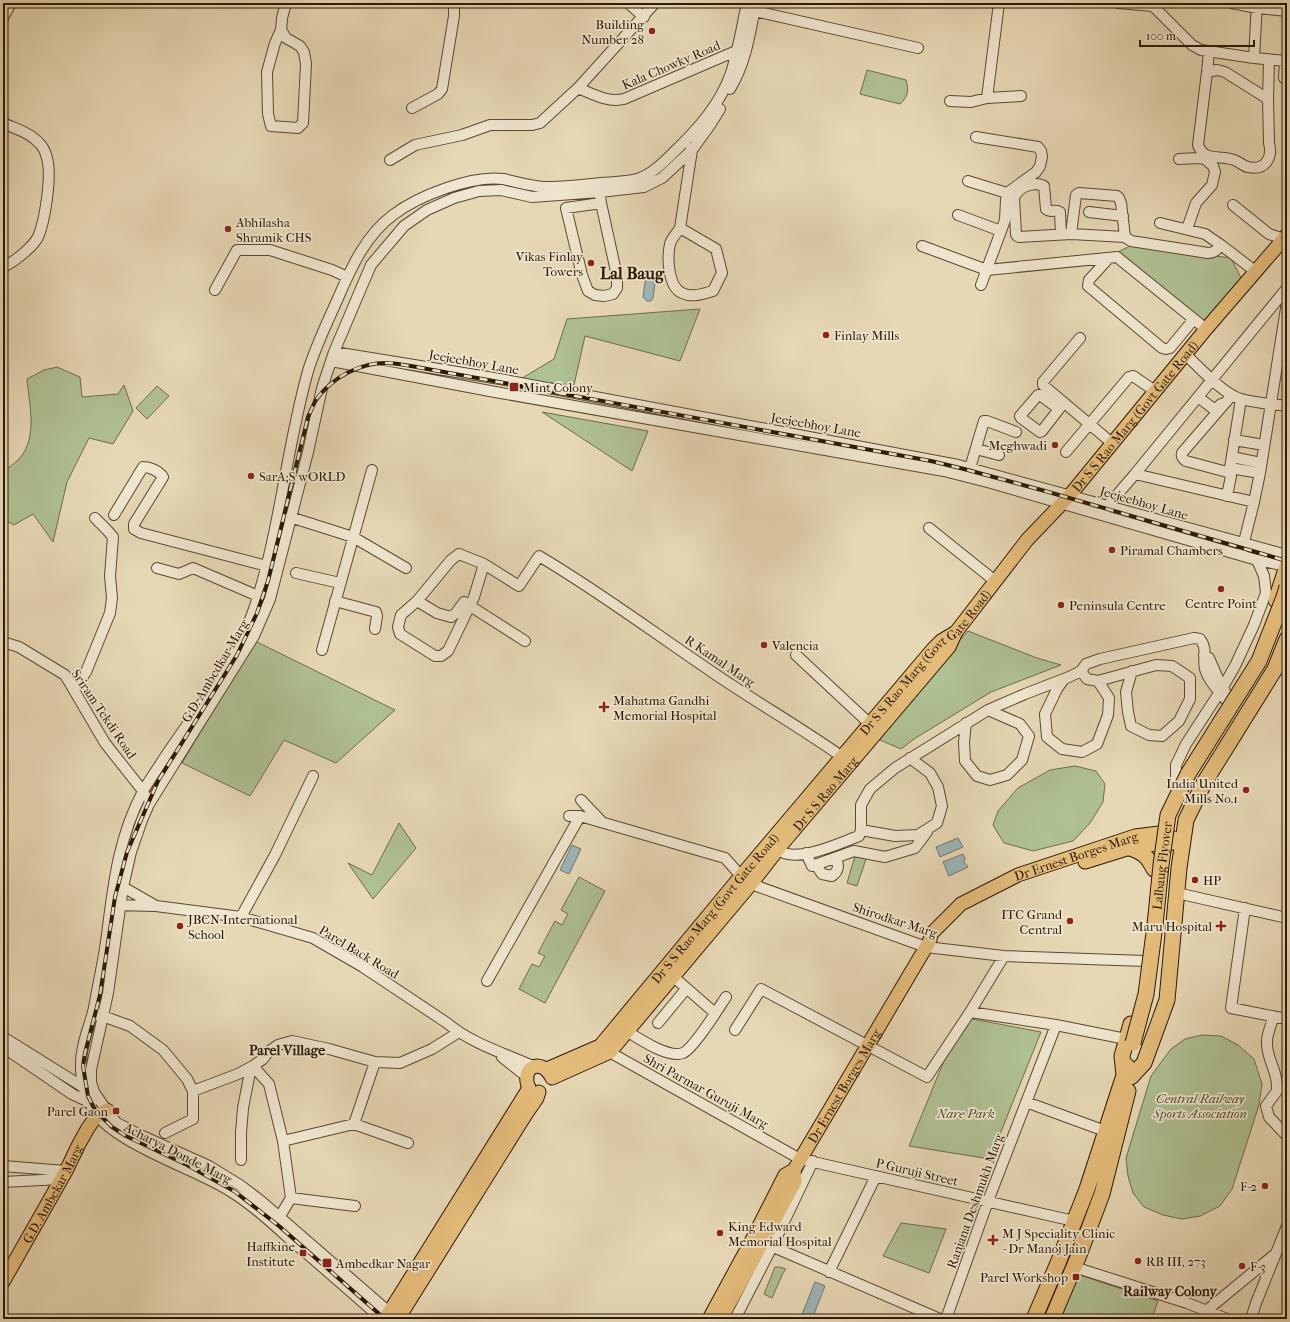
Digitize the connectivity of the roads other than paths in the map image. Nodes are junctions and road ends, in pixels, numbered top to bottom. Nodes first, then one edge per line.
1 (11, 3) edge
2 (286, 3) edge
3 (454, 3) edge
4 (628, 3) edge
5 (655, 3) edge
6 (747, 3) edge
7 (999, 3) edge
8 (1118, 3) edge
9 (1232, 3) edge
10 (1153, 4) edge
11 (1257, 5) edge
12 (755, 7) edge
13 (1287, 11) edge
14 (644, 16) junction
15 (3, 18) edge
16 (281, 30) junction
17 (918, 48) dead end
18 (1205, 51) junction
19 (741, 52) junction
20 (1254, 58) junction
21 (1269, 60) junction
22 (1286, 61) edge
23 (1207, 72) junction
24 (1285, 77) edge
25 (578, 88) junction
26 (1021, 96) dead end
27 (987, 98) junction
28 (1268, 100) junction
29 (950, 101) dead end
30 (412, 108) dead end
31 (3, 123) edge
32 (707, 123) junction
33 (976, 137) dead end
34 (686, 141) junction
35 (692, 150) junction
36 (1179, 159) dead end
37 (390, 160) dead end
38 (968, 181) dead end
39 (600, 188) junction
40 (545, 192) junction
41 (1007, 193) junction
42 (601, 203) junction
43 (1233, 206) dead end
44 (1089, 212) dead end
45 (958, 216) dead end
46 (1123, 216) junction
47 (1160, 223) dead end
48 (680, 228) junction
49 (1187, 229) junction
50 (1002, 231) junction
51 (1061, 234) junction
52 (1071, 234) junction
53 (1125, 237) junction
54 (1286, 237) edge
55 (1221, 245) junction
56 (922, 246) dead end
57 (1109, 258) junction
58 (3, 267) edge
59 (987, 270) junction
60 (1255, 271) junction
61 (346, 277) junction
62 (981, 285) dead end
63 (1287, 288) edge
64 (215, 290) dead end
65 (1287, 302) edge
66 (1194, 319) junction
67 (1206, 329) junction
68 (1080, 338) dead end
69 (1185, 354) junction
70 (332, 356) junction
71 (439, 370) junction
72 (437, 381) junction
73 (1214, 382) junction
74 (1155, 391) junction
75 (1234, 396) junction
76 (593, 397) junction
77 (1201, 399) junction
78 (1272, 404) junction
79 (1287, 406) edge
80 (591, 409) junction
81 (1089, 424) junction
82 (786, 432) junction
83 (1016, 432) dead end
84 (1237, 440) junction
85 (784, 443) junction
86 (1112, 443) junction
87 (1262, 445) junction
88 (976, 449) junction
89 (1066, 452) dead end
90 (999, 456) dead end
91 (1234, 458) junction
92 (970, 468) junction
93 (372, 470) dead end
94 (1232, 471) junction
95 (1257, 472) junction
96 (1135, 474) junction
97 (983, 476) junction
98 (1227, 496) junction
99 (1066, 499) junction
100 (1254, 502) junction
101 (1103, 510) junction
102 (114, 515) dead end
103 (290, 517) junction
104 (95, 518) dead end
105 (929, 528) dead end
106 (353, 537) junction
107 (1244, 544) junction
108 (1287, 555) edge
109 (1241, 556) junction
110 (1257, 560) junction
111 (484, 564) junction
112 (267, 566) junction
113 (1287, 566) edge
114 (157, 568) dead end
115 (406, 568) dead end
116 (296, 573) dead end
117 (995, 580) junction
118 (340, 583) junction
119 (1287, 587) edge
120 (258, 596) junction
121 (335, 601) junction
122 (1287, 601) edge
123 (417, 602) junction
124 (470, 606) junction
125 (375, 629) dead end
126 (956, 632) junction
127 (1287, 639) edge
128 (525, 641) dead end
129 (3, 642) edge
130 (322, 650) dead end
131 (240, 651) junction
132 (796, 655) dead end
133 (1081, 671) junction
134 (1132, 671) junction
135 (1064, 678) junction
136 (1098, 681) junction
137 (74, 689) junction
138 (1224, 694) junction
139 (988, 710) junction
140 (966, 722) junction
141 (870, 724) junction
142 (910, 758) junction
143 (847, 760) junction
144 (313, 776) dead end
145 (143, 791) junction
146 (580, 800) dead end
147 (149, 804) junction
148 (569, 816) dead end
149 (580, 816) junction
150 (602, 822) junction
151 (933, 825) junction
152 (861, 830) junction
153 (1158, 839) junction
154 (1182, 841) junction
155 (1134, 844) junction
156 (780, 847) junction
157 (801, 854) junction
158 (834, 858) junction
159 (818, 864) junction
160 (1154, 869) junction
161 (746, 880) junction
162 (123, 888) junction
163 (1177, 893) junction
164 (116, 905) junction
165 (156, 906) junction
166 (1245, 908) junction
167 (241, 918) junction
168 (1287, 918) edge
169 (928, 943) junction
170 (1004, 956) junction
171 (1145, 961) junction
172 (669, 973) junction
173 (487, 981) dead end
174 (686, 989) junction
175 (726, 997) dead end
176 (970, 1012) junction
177 (715, 1013) junction
178 (98, 1014) junction
179 (1273, 1016) junction
180 (1287, 1019) edge
181 (658, 1023) dead end
182 (1056, 1025) junction
183 (623, 1028) junction
184 (735, 1030) dead end
185 (458, 1032) junction
186 (3, 1038) edge
187 (1133, 1042) junction
188 (867, 1045) junction
189 (3, 1047) edge
190 (605, 1049) junction
191 (501, 1053) junction
192 (375, 1062) junction
193 (252, 1067) junction
194 (545, 1071) junction
195 (1128, 1076) junction
196 (531, 1085) junction
197 (89, 1090) junction
198 (193, 1090) junction
199 (88, 1102) junction
200 (1026, 1102) junction
201 (102, 1110) junction
202 (354, 1124) junction
203 (1105, 1131) junction
204 (165, 1133) dead end
205 (1287, 1136) edge
206 (283, 1141) junction
207 (408, 1143) dead end
208 (168, 1148) junction
209 (163, 1158) junction
210 (800, 1158) junction
211 (241, 1160) dead end
212 (813, 1161) junction
213 (3, 1166) edge
214 (64, 1175) junction
215 (876, 1176) junction
216 (3, 1182) edge
217 (291, 1198) junction
218 (988, 1201) junction
219 (355, 1206) dead end
220 (280, 1216) junction
221 (1074, 1221) junction
222 (1287, 1226) edge
223 (293, 1235) junction
224 (763, 1242) junction
225 (1276, 1254) junction
226 (1074, 1268) junction
227 (829, 1272) junction
228 (3, 1280) edge
229 (1206, 1311) junction
230 (721, 1317) edge
231 (390, 1318) edge
232 (940, 1319) edge
233 (946, 1319) edge
234 (1034, 1319) edge
235 (1052, 1319) edge
236 (1227, 1319) edge
237 (1251, 1319) edge

1 - 15 street
2 - 16 street
3 - 30 street
4 - 14 street
5 - 14 street
6 - 19 street
7 - 27 street
8 - 10 street
9 - 11 street
10 - 18 street
11 - 13 street
11 - 20 street
12 - 17 street
12 - 19 street
14 - 25 street
16 - 16 street
18 - 20 street
18 - 23 street
19 - 25 street, Kala Chowky Road
19 - 32 street
20 - 21 street
21 - 22 street
21 - 28 street
22 - 24 street
23 - 28 street
23 - 28 street
25 - 37 street
26 - 27 street
27 - 29 street
31 - 58 street
32 - 34 street
32 - 35 street
33 - 41 street
34 - 35 street
34 - 39 street
35 - 39 street
35 - 48 street
36 - 49 street
38 - 41 street
39 - 40 street
39 - 42 street
40 - 61 street
40 - 70 street, G.D. Ambedkar Marg
41 - 50 street
42 - 42 street
43 - 54 street
44 - 46 street
45 - 50 street
46 - 52 street
46 - 53 street
47 - 49 street
48 - 48 street
49 - 55 street
50 - 59 street
51 - 51 street
51 - 52 street
52 - 53 street
53 - 55 street
54 - 60 main road, Dr S S Rao Marg (Govt Gate Road)
55 - 60 street
56 - 59 street
57 - 59 street
57 - 66 street
57 - 66 street
59 - 62 street
60 - 67 main road, Dr S S Rao Marg (Govt Gate Road)
61 - 64 street
61 - 112 street
63 - 73 street
65 - 78 street
66 - 67 street
67 - 69 main road, Dr S S Rao Marg (Govt Gate Road)
68 - 81 street
69 - 73 street
69 - 74 main road, Dr S S Rao Marg (Govt Gate Road)
70 - 71 street, Jeejeebhoy Lane
70 - 72 street
70 - 103 street, G.D. Ambedkar Marg
71 - 72 street
71 - 76 street, Jeejeebhoy Lane
72 - 80 street
73 - 75 street
73 - 77 street
74 - 81 street
74 - 86 main road, Dr S S Rao Marg (Govt Gate Road)
75 - 77 street
75 - 78 street
75 - 84 street
75 - 94 street
76 - 80 street
76 - 82 street, Jeejeebhoy Lane
77 - 96 street
78 - 79 street
78 - 87 street
80 - 85 street
81 - 86 street
81 - 89 street
82 - 85 street
82 - 92 street, Jeejeebhoy Lane
83 - 88 street
84 - 87 street
84 - 91 street
85 - 97 street
86 - 99 main road, Dr S S Rao Marg (Govt Gate Road)
87 - 95 street
88 - 90 street
88 - 92 street
91 - 94 street
91 - 95 street
92 - 97 street, Jeejeebhoy Lane
93 - 106 street
94 - 95 street
94 - 98 street
95 - 100 street
96 - 98 street
96 - 101 street
97 - 99 street, Jeejeebhoy Lane
98 - 100 street
99 - 101 street, Jeejeebhoy Lane
99 - 117 main road, Dr S S Rao Marg (Govt Gate Road)
100 - 107 street
101 - 107 street, Jeejeebhoy Lane
101 - 109 street, Jeejeebhoy Lane
102 - 112 street
103 - 106 street
103 - 131 street, G.D. Ambedkar Marg
104 - 137 street
105 - 117 street
106 - 115 street
106 - 118 street
107 - 108 street, Jeejeebhoy Lane
107 - 109 street
109 - 110 street, Jeejeebhoy Lane
110 - 113 street, Jeejeebhoy Lane
110 - 138 street
111 - 123 street
111 - 124 street
111 - 143 street, R Kamal Marg
112 - 120 street
113 - 138 highway
114 - 120 street
116 - 118 street
117 - 126 main road, Dr S S Rao Marg (Govt Gate Road)
118 - 121 street
119 - 187 highway, Lalbaug Flyover, bridge
120 - 131 street
121 - 125 street
121 - 130 street
122 - 187 highway, Lalbaug Flyover
123 - 124 street
123 - 124 street
124 - 128 street
126 - 141 main road, Dr S S Rao Marg (Govt Gate Road)
126 - 143 main road, Dr S S Rao Marg
127 - 154 highway
129 - 137 street, Sriram Tekdi Road
131 - 145 street
131 - 147 street, G.D. Ambedkar Marg
132 - 141 street
133 - 135 street
133 - 136 street
133 - 138 street
134 - 134 street
134 - 136 street
135 - 136 street
135 - 139 street
137 - 145 street, Sriram Tekdi Road
138 - 153 highway
139 - 140 street
139 - 140 street
140 - 142 street
141 - 143 main road, Dr S S Rao Marg (Govt Gate Road)
142 - 151 street
142 - 152 street
143 - 156 main road, Dr S S Rao Marg
143 - 161 main road, Dr S S Rao Marg (Govt Gate Road)
144 - 167 street
145 - 147 street, Sriram Tekdi Road
145 - 164 street
146 - 150 street
147 - 162 street, G.D. Ambedkar Marg
148 - 149 street
149 - 150 street
149 - 173 street
150 - 161 street
151 - 152 street
151 - 158 street
152 - 157 street
153 - 154 main road, Dr Ernest Borges Marg
153 - 155 main road, Dr Ernest Borges Marg
153 - 160 highway
154 - 163 highway
155 - 160 highway
155 - 169 main road, Dr Ernest Borges Marg
156 - 157 street
156 - 161 main road, Dr S S Rao Marg
157 - 159 street
158 - 159 street
158 - 159 street
160 - 171 highway
161 - 169 street, Shirodkar Marg
161 - 172 main road, Dr S S Rao Marg (Govt Gate Road)
162 - 164 street, G.D. Ambedkar Marg
162 - 165 street, Parel Back Road
163 - 166 street
163 - 195 highway
164 - 165 street
164 - 178 street
165 - 167 street, Parel Back Road
166 - 168 street
166 - 179 street
167 - 185 street, Parel Back Road
169 - 170 street, Shirodkar Marg
169 - 188 main road, Dr Ernest Borges Marg
170 - 171 street, Shirodkar Marg
170 - 176 street
171 - 187 highway
172 - 174 street
172 - 183 main road, Dr S S Rao Marg (Govt Gate Road)
174 - 177 street
174 - 181 street
175 - 177 street
176 - 182 street
176 - 188 street
177 - 183 street
178 - 197 street, Acharya Donde Marg
178 - 198 street
179 - 180 street
179 - 205 street
182 - 187 street
182 - 200 street, Ranjana Deshmukh Marg
183 - 190 main road, Dr S S Rao Marg (Govt Gate Road)
184 - 188 street
185 - 191 street, Parel Back Road
185 - 192 street
186 - 197 street, Acharya Donde Marg
187 - 195 highway, Lalbaug Flyover
188 - 210 main road, Dr Ernest Borges Marg
189 - 199 street, Acharya Donde Marg
190 - 194 main road, Dr S S Rao Marg (Govt Gate Road)
190 - 210 street, Shri Parmar Guruji Marg
191 - 194 street, Parel Back Road
191 - 196 street, Parel Back Road
192 - 193 street
192 - 202 street
193 - 198 street
193 - 206 street
193 - 211 street
194 - 196 main road, Dr S S Rao Marg (Govt Gate Road)
194 - 196 main road
195 - 203 highway
195 - 226 highway
196 - 231 main road
197 - 199 street, Acharya Donde Marg
197 - 201 street, Acharya Donde Marg
198 - 204 street
199 - 201 street, Acharya Donde Marg
200 - 203 street
200 - 218 street, Ranjana Deshmukh Marg
201 - 208 street, Acharya Donde Marg
201 - 209 street, Acharya Donde Marg
201 - 214 main road, G.D. Ambekar Marg
202 - 206 street
202 - 207 street
203 - 221 highway
206 - 217 street
208 - 209 street
208 - 220 street, Acharya Donde Marg
209 - 223 street, Acharya Donde Marg
210 - 212 street, P Guruji Street
210 - 224 main road, Dr Ernest Borges Marg
212 - 215 street, P Guruji Street
212 - 224 street
213 - 214 street
214 - 216 street
214 - 228 main road, G.D. Ambekar Marg
215 - 218 street, P Guruji Street
215 - 227 street
217 - 219 street
217 - 220 street
218 - 221 street, P Guruji Street
218 - 233 street, Ranjana Deshmukh Marg
220 - 223 street, Acharya Donde Marg
221 - 234 highway
222 - 225 street
223 - 231 street, Acharya Donde Marg
224 - 227 street
224 - 230 main road, Dr Ernest Borges Marg
225 - 229 street
225 - 237 street
226 - 229 street
226 - 235 highway
227 - 232 street
229 - 236 street

